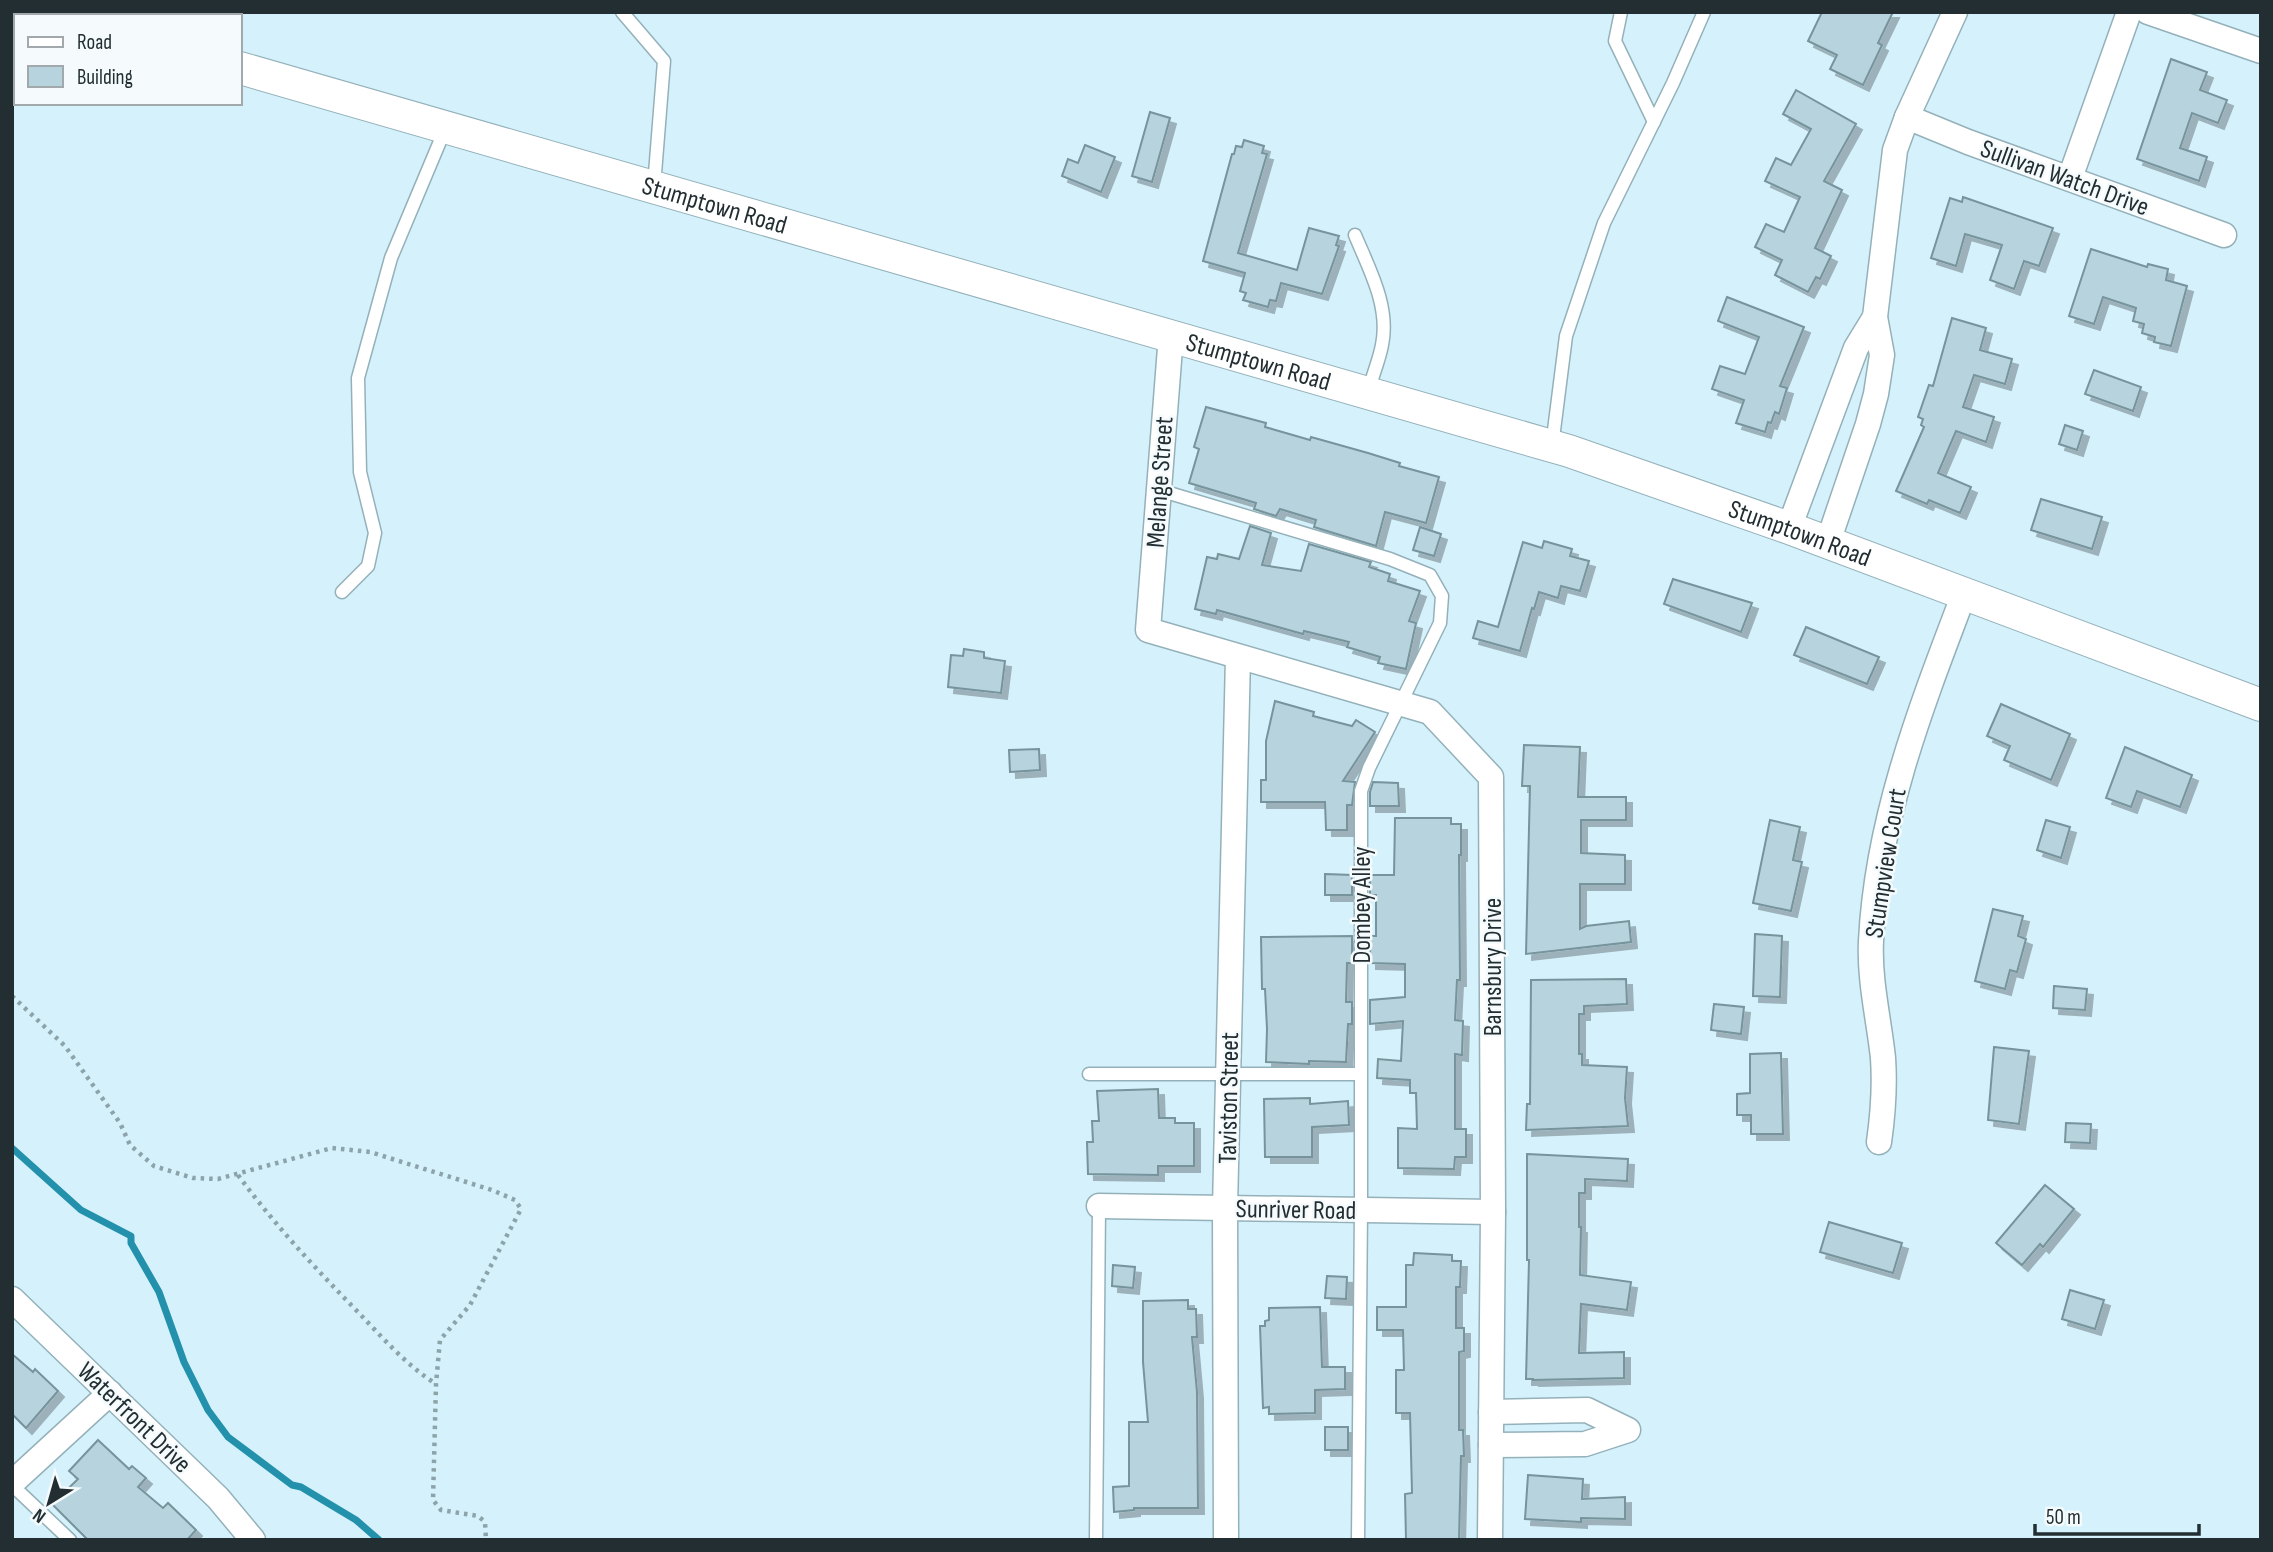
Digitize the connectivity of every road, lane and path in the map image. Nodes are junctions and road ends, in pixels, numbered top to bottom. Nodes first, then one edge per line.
1 (622, 12) edge
2 (1621, 12) edge
3 (1704, 12) edge
4 (1955, 12) edge
5 (2129, 12) edge
6 (2148, 12) edge
7 (2261, 51) edge
8 (242, 69) edge
9 (1907, 117) junction
10 (1654, 122) junction
11 (446, 126) junction
12 (2070, 178) junction
13 (654, 186) junction
14 (1355, 235) dead end
15 (2224, 235) dead end
16 (1875, 317) junction
17 (1171, 335) junction
18 (1367, 392) junction
19 (1552, 446) junction
20 (1159, 490) junction
21 (1789, 528) junction
22 (1828, 542) junction
23 (342, 592) dead end
24 (1964, 594) junction
25 (1149, 630) joint
26 (1238, 657) junction
27 (1402, 704) junction
28 (2261, 705) edge
29 (12, 996) edge
30 (1089, 1074) dead end
31 (1360, 1074) junction
32 (1229, 1076) junction
33 (1879, 1142) dead end
34 (238, 1175) junction
35 (1099, 1206) joint
36 (1225, 1208) junction
37 (1361, 1210) junction
38 (1493, 1212) junction
39 (12, 1298) edge
40 (436, 1384) junction
41 (110, 1393) junction
42 (1491, 1412) junction
43 (1491, 1446) junction
44 (12, 1484) edge
45 (70, 1540) edge
46 (253, 1540) edge
47 (486, 1540) edge
48 (1096, 1540) edge
49 (1226, 1540) edge
50 (1358, 1540) edge
51 (1490, 1540) edge

1 - 13 lane
2 - 10 lane
3 - 10 lane
4 - 9 street
5 - 12 street
6 - 7 street
8 - 11 street, Stumptown Road
9 - 12 street, Sullivan Watch Drive
9 - 16 street
10 - 19 lane
11 - 13 street, Stumptown Road
11 - 23 lane
12 - 15 street, Sullivan Watch Drive
13 - 17 street, Stumptown Road
14 - 18 lane
16 - 21 street
16 - 22 street
17 - 18 street, Stumptown Road
17 - 20 street, Melange Street
18 - 19 street, Stumptown Road
19 - 21 street, Stumptown Road
20 - 25 street, Melange Street
20 - 27 lane, Dombey Alley
21 - 22 street, Stumptown Road
22 - 24 street, Stumptown Road
24 - 28 street, Stumptown Road
24 - 33 street, Stumpview Court
25 - 26 street, Barnsbury Drive
26 - 27 street, Barnsbury Drive
26 - 32 street, Taviston Street
27 - 31 lane, Dombey Alley
27 - 38 street, Barnsbury Drive
29 - 34 path
30 - 32 lane
31 - 32 lane
31 - 37 lane, Dombey Alley
32 - 36 street, Taviston Street
34 - 40 path
34 - 40 path
35 - 36 street, Sunriver Road
35 - 48 lane
36 - 37 street, Sunriver Road
36 - 49 street, Taviston Street
37 - 38 street, Sunriver Road
37 - 50 lane, Dombey Alley
38 - 42 street, Barnsbury Drive
39 - 41 street, Waterfront Drive
40 - 47 path
41 - 44 street
41 - 46 street, Waterfront Drive
42 - 43 street, Barnsbury Drive
42 - 43 street
43 - 51 street, Barnsbury Drive
44 - 45 lane

